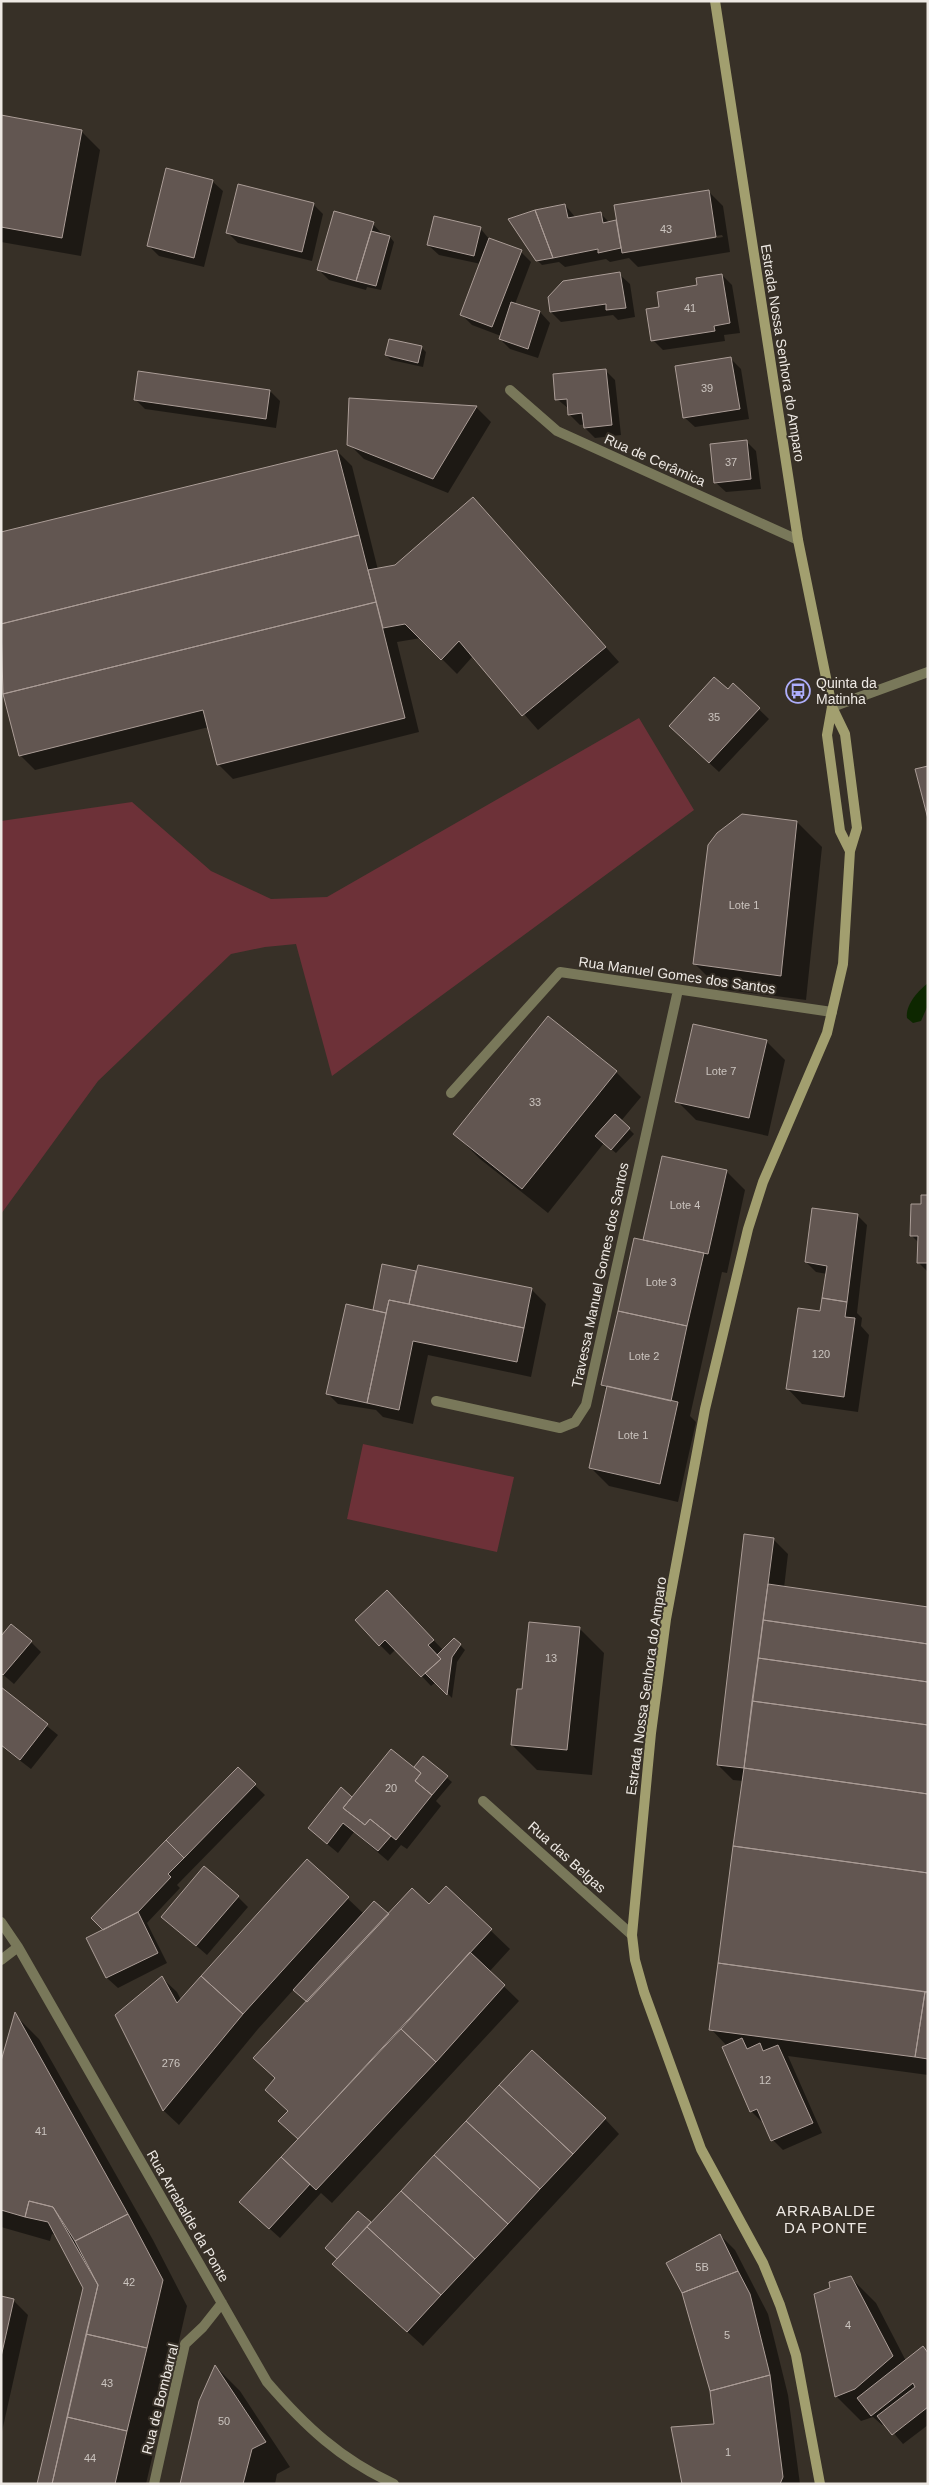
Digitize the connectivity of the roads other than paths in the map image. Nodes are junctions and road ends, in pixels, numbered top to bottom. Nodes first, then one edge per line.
1 (715, 1) edge
2 (510, 390) dead end
3 (798, 540) junction
4 (928, 672) edge
5 (832, 707) junction
6 (850, 851) junction
7 (678, 990) junction
8 (832, 1012) junction
9 (451, 1093) dead end
10 (436, 1401) dead end
11 (483, 1801) dead end
12 (1, 1922) edge
13 (632, 1934) junction
14 (18, 1947) junction
15 (1, 1960) edge
16 (222, 2303) junction
17 (154, 2484) edge
18 (394, 2484) edge
19 (820, 2484) edge

1 - 3 main road, Estrada Nossa Senhora do Amparo
2 - 3 street, Rua de Cerâmica
3 - 5 main road, Estrada Nossa Senhora do Amparo
4 - 5 street
5 - 6 main road, Estrada Nossa Senhora do Amparo
5 - 6 main road, Estrada Nossa Senhora do Amparo
6 - 8 main road, Estrada Nossa Senhora do Amparo
7 - 8 street, Rua Manuel Gomes dos Santos
7 - 9 street, Rua Manuel Gomes dos Santos
7 - 10 street, Travessa Manuel Gomes dos Santos
8 - 13 main road, Estrada Nossa Senhora do Amparo
11 - 13 street, Rua das Belgas
12 - 14 street, Rua Arrabalde da Ponte
13 - 19 main road, Estrada Nossa Senhora do Amparo
14 - 15 street
14 - 16 street, Rua Arrabalde da Ponte
16 - 17 street, Rua de Bombarral
16 - 18 street, Rua Arrabalde da Ponte

